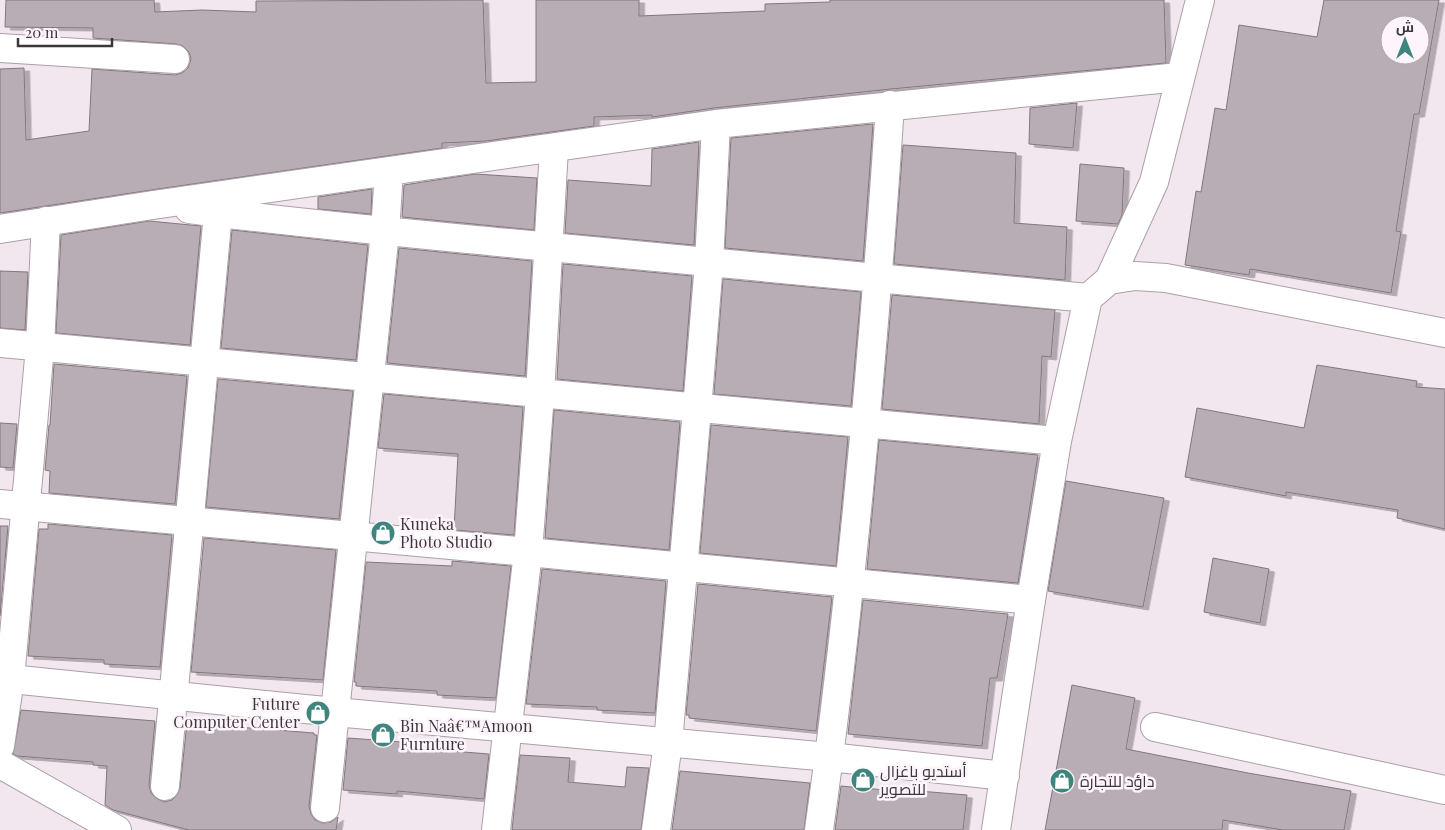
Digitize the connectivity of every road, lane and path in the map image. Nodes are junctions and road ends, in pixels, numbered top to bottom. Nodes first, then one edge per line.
1 (1200, 0) edge
2 (0, 48) edge
3 (175, 59) dead end
4 (1179, 77) junction
5 (890, 105) junction
6 (716, 124) junction
7 (554, 148) junction
8 (388, 171) junction
9 (154, 205) junction
10 (218, 213) junction
11 (46, 221) junction
12 (0, 229) edge
13 (385, 232) junction
14 (549, 247) junction
15 (709, 263) junction
16 (879, 277) junction
17 (1109, 280) junction
18 (1088, 298) junction
19 (1445, 332) edge
20 (0, 343) edge
21 (40, 347) junction
22 (205, 362) junction
23 (369, 376) junction
24 (540, 394) junction
25 (697, 409) junction
26 (866, 422) junction
27 (1057, 441) junction
28 (13, 505) edge
29 (190, 521) junction
30 (352, 536) junction
31 (528, 552) junction
32 (682, 567) junction
33 (850, 582) junction
34 (1031, 600) junction
35 (5, 679) edge
36 (173, 696) junction
37 (335, 712) junction
38 (1155, 727) dead end
39 (507, 728) junction
40 (668, 743) junction
41 (0, 746) edge
42 (829, 757) junction
43 (0, 764) edge
44 (1005, 776) junction
45 (165, 786) dead end
46 (1445, 790) edge
47 (324, 808) dead end
48 (117, 830) edge
49 (496, 830) edge
50 (656, 830) edge
51 (819, 830) edge
52 (996, 830) edge

1 - 4 street
2 - 3 street
4 - 5 street
4 - 17 street
5 - 6 street
5 - 16 street
6 - 7 street
6 - 15 street
7 - 8 street
7 - 14 street
8 - 9 street
8 - 13 street
9 - 10 street
9 - 11 street
10 - 13 street
10 - 22 street
11 - 12 street
11 - 21 street
13 - 14 street
13 - 23 street
14 - 15 street
14 - 24 street
15 - 16 street
15 - 25 street
16 - 18 street
16 - 26 street
17 - 18 street
17 - 19 street
18 - 27 street
20 - 21 street
21 - 22 street
21 - 28 street
22 - 23 street
22 - 29 street
23 - 24 street
23 - 30 street
24 - 25 street
24 - 31 street
25 - 26 street
25 - 32 street
26 - 27 street
26 - 33 street
27 - 34 street
28 - 29 street
28 - 35 street
29 - 30 street
29 - 36 street
30 - 31 street
30 - 37 street
31 - 32 street
31 - 39 street
32 - 33 street
32 - 40 street
33 - 34 street
33 - 42 street
34 - 44 street
35 - 36 street
35 - 41 street
36 - 37 street
36 - 45 street
37 - 39 street
37 - 47 street
38 - 46 street
39 - 40 street
39 - 49 street
40 - 42 street
40 - 50 street
42 - 44 street
42 - 51 street
43 - 48 street
44 - 52 street

